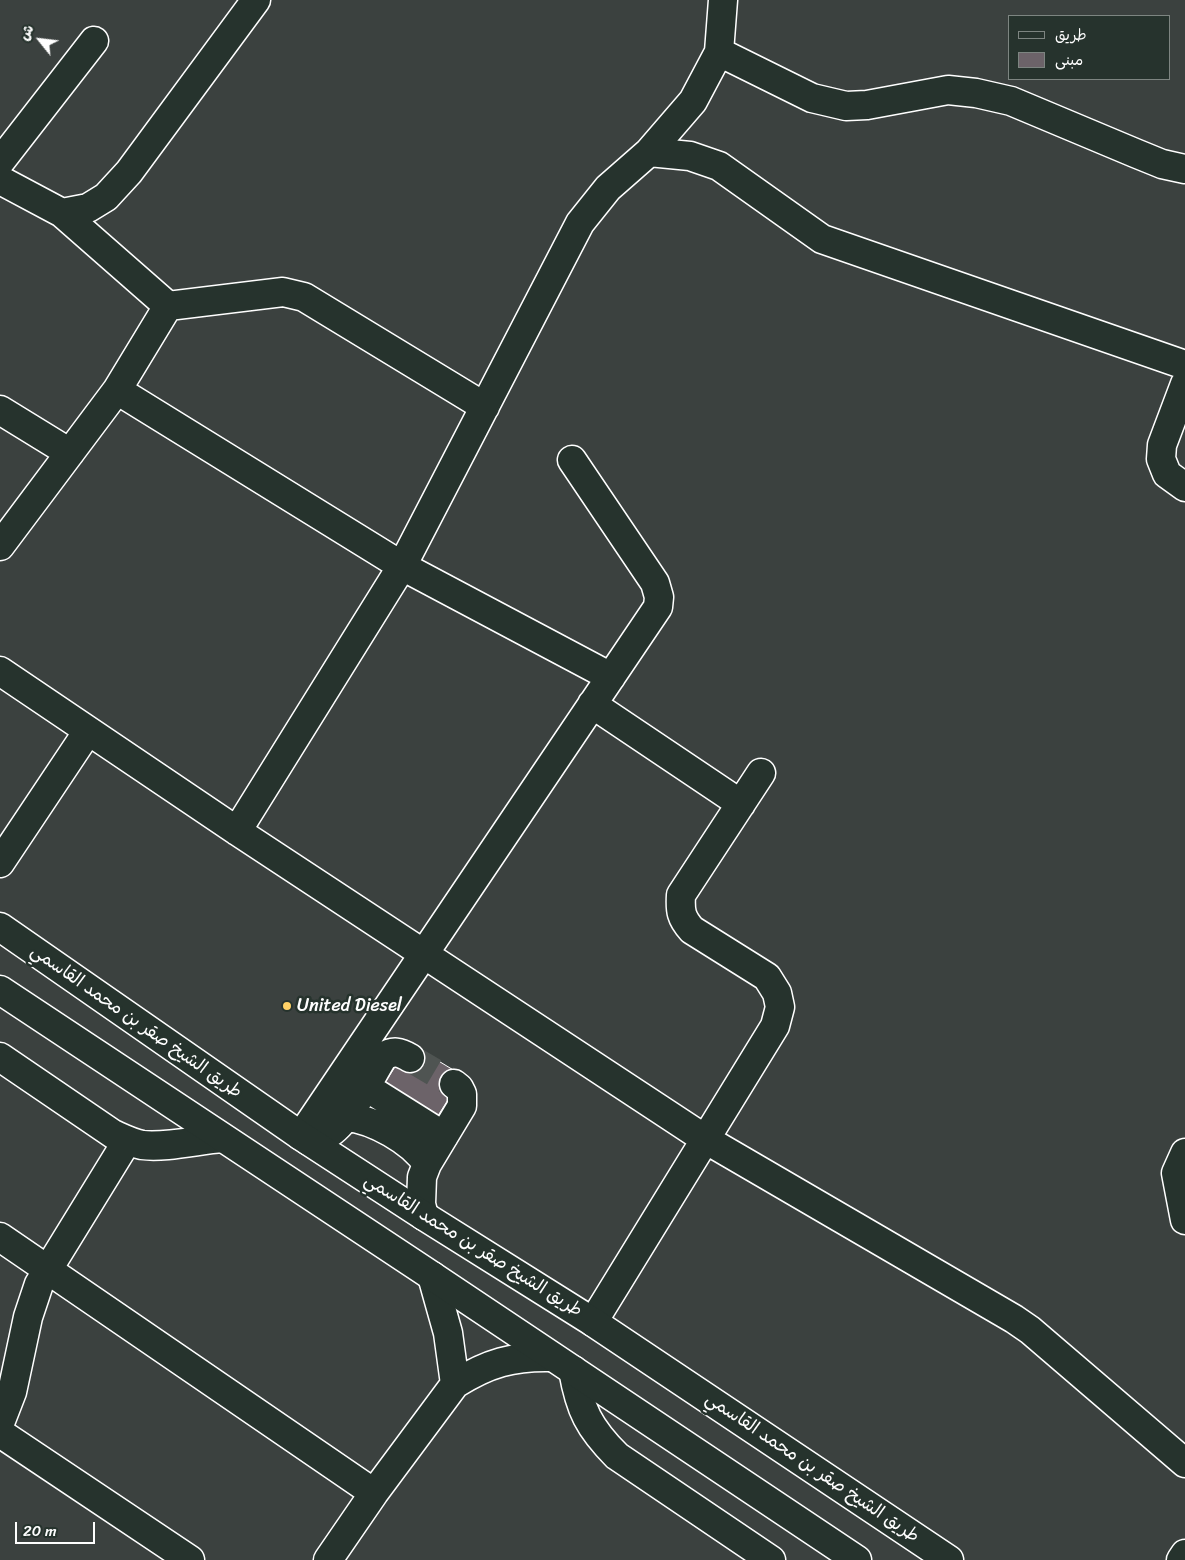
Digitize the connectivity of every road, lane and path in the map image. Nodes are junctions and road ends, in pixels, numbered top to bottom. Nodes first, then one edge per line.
1 (256, 0) edge
2 (723, 0) edge
3 (94, 41) dead end
4 (719, 52) junction
5 (649, 152) junction
6 (0, 162) edge
7 (1185, 169) edge
8 (0, 180) edge
9 (62, 213) junction
10 (168, 306) junction
11 (1185, 365) edge
12 (1185, 384) edge
13 (118, 390) junction
14 (485, 406) junction
15 (0, 410) edge
16 (70, 453) junction
17 (572, 460) dead end
18 (1185, 487) edge
19 (0, 546) edge
20 (402, 566) junction
21 (0, 671) edge
22 (611, 677) junction
23 (592, 704) junction
24 (88, 731) junction
25 (762, 773) dead end
26 (741, 804) junction
27 (237, 831) junction
28 (0, 863) edge
29 (0, 927) edge
30 (424, 954) junction
31 (0, 990) edge
32 (0, 1058) edge
33 (410, 1058) tunnel mouth
34 (354, 1080) junction
35 (454, 1084) tunnel mouth
36 (346, 1117) junction
37 (444, 1136) junction
38 (222, 1138) junction
39 (305, 1138) junction
40 (705, 1140) junction
41 (127, 1141) junction
42 (1185, 1153) edge
43 (427, 1164) junction
44 (424, 1216) junction
45 (1185, 1220) edge
46 (0, 1237) edge
47 (47, 1269) junction
48 (432, 1276) junction
49 (593, 1322) junction
50 (562, 1364) junction
51 (455, 1384) junction
52 (0, 1423) edge
53 (0, 1433) edge
54 (1185, 1463) edge
55 (374, 1492) junction
56 (1185, 1554) edge
57 (190, 1560) edge
58 (328, 1560) edge
59 (771, 1560) edge
60 (857, 1560) edge
61 (949, 1560) edge
62 (1181, 1560) edge

1 - 9 main road
2 - 4 main road
3 - 6 main road
4 - 5 main road
4 - 7 main road
5 - 11 main road
5 - 14 main road
8 - 9 main road
9 - 10 main road
10 - 13 main road
10 - 14 main road
12 - 18 main road
13 - 16 main road
13 - 20 main road
14 - 20 main road
15 - 16 main road
16 - 19 main road
17 - 22 main road
20 - 22 main road
20 - 27 main road
21 - 24 main road
22 - 23 main road
23 - 26 main road
23 - 30 main road
24 - 27 main road
24 - 28 main road
25 - 26 main road
26 - 40 main road
27 - 30 main road
29 - 39 main road, طريق الشيخ صقر بن محمد القاسمي
30 - 34 main road
30 - 40 main road
31 - 38 main road
32 - 41 main road
33 - 34 main road
34 - 36 main road
34 - 37 main road
34 - 39 main road
35 - 37 main road
36 - 39 main road
36 - 43 main road
37 - 43 main road
38 - 41 main road
38 - 48 main road
39 - 44 main road, طريق الشيخ صقر بن محمد القاسمي
40 - 49 main road
40 - 54 main road
41 - 47 main road
42 - 45 main road
43 - 44 main road
44 - 49 main road, طريق الشيخ صقر بن محمد القاسمي
46 - 47 main road
47 - 52 main road
47 - 55 main road
48 - 50 main road
48 - 51 main road
49 - 61 main road, طريق الشيخ صقر بن محمد القاسمي
50 - 51 main road
50 - 59 main road
50 - 60 main road
51 - 55 main road
53 - 57 main road
55 - 58 main road
56 - 62 main road

